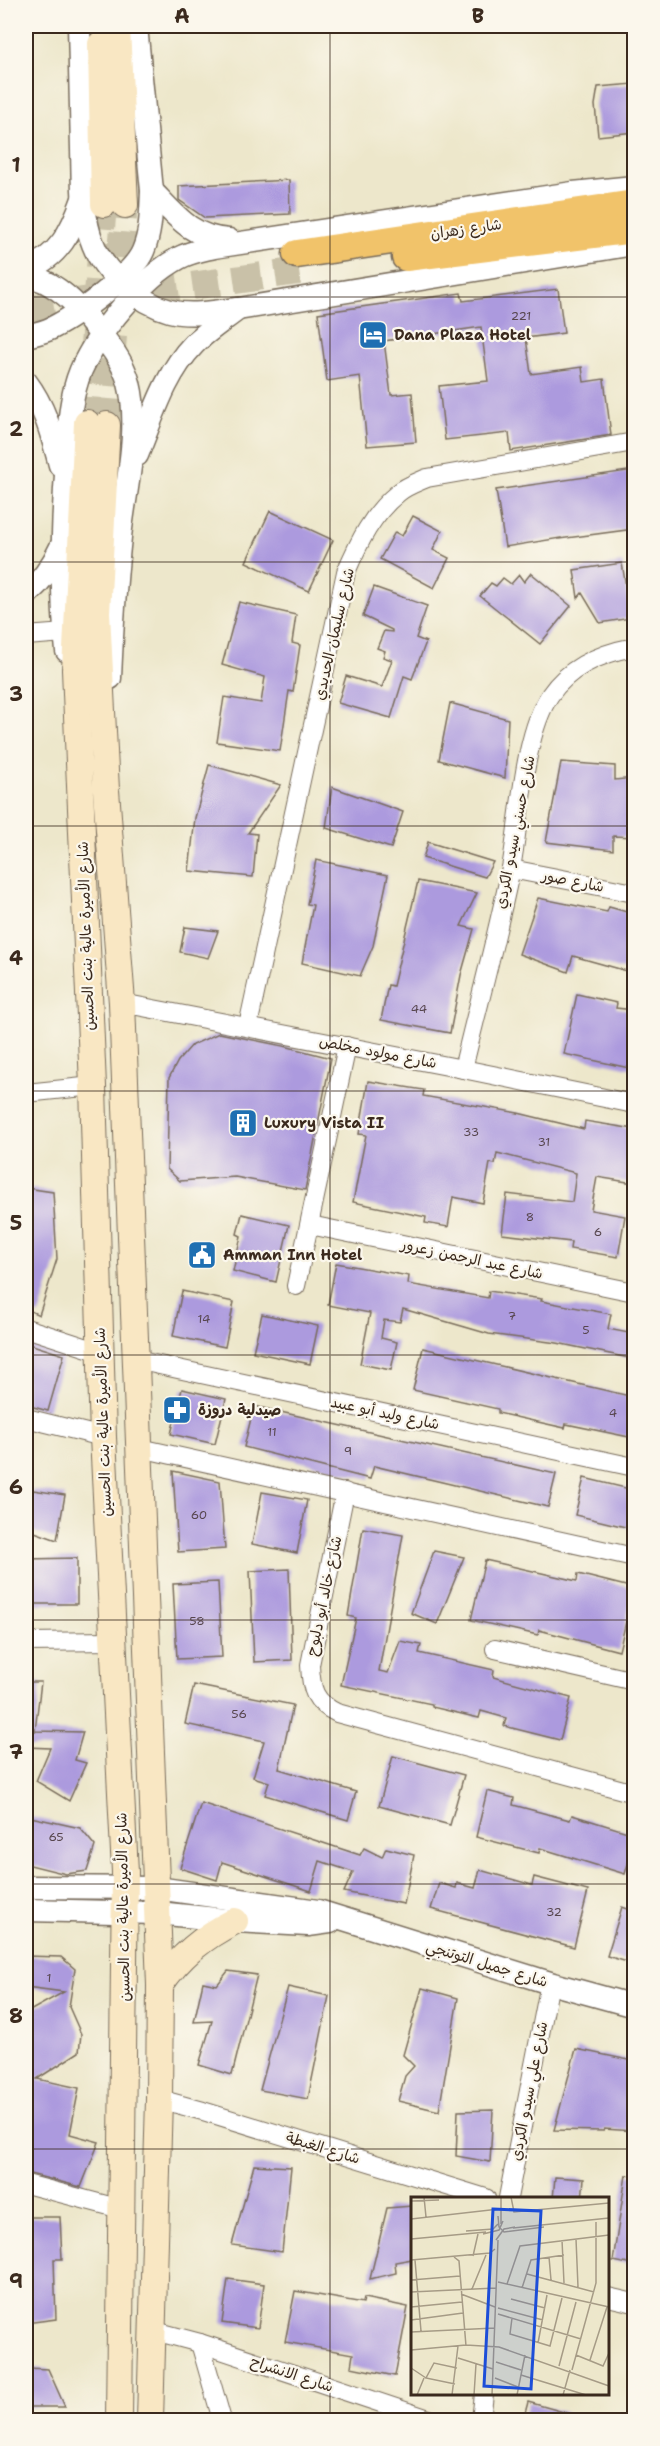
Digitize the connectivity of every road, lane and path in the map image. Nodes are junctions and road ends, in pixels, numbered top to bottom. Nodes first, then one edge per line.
1 (79, 26) edge
2 (101, 26) edge
3 (117, 26) edge
4 (136, 26) edge
5 (634, 188) edge
6 (152, 191) junction
7 (104, 202) junction
8 (634, 204) edge
9 (634, 229) edge
10 (252, 241) junction
11 (634, 244) edge
12 (26, 269) edge
13 (26, 276) edge
14 (128, 287) junction
15 (80, 309) junction
16 (238, 309) junction
17 (26, 336) edge
18 (102, 336) junction
19 (26, 382) edge
20 (634, 441) edge
21 (128, 470) junction
22 (65, 484) junction
23 (61, 546) junction
24 (26, 595) edge
25 (65, 633) junction
26 (26, 636) edge
27 (634, 647) edge
28 (106, 790) junction
29 (81, 795) junction
30 (511, 868) junction
31 (634, 893) edge
32 (122, 1003) junction
33 (248, 1026) junction
34 (347, 1046) junction
35 (463, 1069) junction
36 (93, 1086) junction
37 (26, 1093) edge
38 (634, 1104) edge
39 (310, 1225) junction
40 (296, 1286) dead end
41 (634, 1292) edge
42 (26, 1328) edge
43 (100, 1352) junction
44 (136, 1360) junction
45 (26, 1418) edge
46 (103, 1437) junction
47 (140, 1448) junction
48 (634, 1467) edge
49 (345, 1492) junction
50 (634, 1557) edge
51 (114, 1641) junction
52 (26, 1642) edge
53 (495, 1649) dead end
54 (634, 1681) edge
55 (634, 1793) edge
56 (26, 1887) edge
57 (125, 1887) junction
58 (157, 1901) junction
59 (26, 1910) edge
60 (126, 1912) junction
61 (339, 1919) junction
62 (235, 1921) junction
63 (550, 1983) junction
64 (160, 1985) junction
65 (634, 2006) edge
66 (159, 2099) junction
67 (26, 2184) edge
68 (480, 2197) edge
69 (508, 2197) edge
70 (122, 2209) junction
71 (609, 2297) edge
72 (634, 2303) edge
73 (151, 2330) junction
74 (200, 2343) junction
75 (484, 2395) edge
76 (119, 2421) edge
77 (150, 2421) edge
78 (222, 2421) edge
79 (432, 2421) edge
80 (481, 2421) edge

1 - 7 street
2 - 7 main road
3 - 7 main road
4 - 6 street
5 - 10 street
6 - 10 street
6 - 14 street
7 - 12 street
7 - 14 street
8 - 9 main road, شارع زهران
10 - 14 street
11 - 16 street
13 - 15 street
14 - 15 street
14 - 16 street
14 - 18 street
15 - 17 street
15 - 18 street
16 - 21 street
18 - 21 street
18 - 22 street
19 - 22 street
20 - 33 street, شارع سليمان الحديدي
21 - 28 street
22 - 23 street
23 - 24 street
23 - 25 street
25 - 26 street
25 - 29 street
27 - 30 street, شارع حسني سيدو الكردي
28 - 29 main road, شارع الأميرة عالية بنت الحسين
28 - 32 main road, شارع الأميرة عالية بنت الحسين
29 - 36 main road, شارع الأميرة عالية بنت الحسين
30 - 31 street, شارع صور
30 - 35 street, شارع حسني سيدو الكردي
32 - 33 street, شارع مولود مخلص
32 - 44 main road, شارع الأميرة عالية بنت الحسين
33 - 34 street, شارع مولود مخلص
34 - 35 street, شارع مولود مخلص
34 - 39 street
35 - 38 street, شارع مولود مخلص
36 - 37 street
36 - 43 main road, شارع الأميرة عالية بنت الحسين
39 - 40 street
39 - 41 street, شارع عبد الرحمن زعرور
42 - 43 street
43 - 46 main road, شارع الأميرة عالية بنت الحسين
44 - 47 main road, شارع الأميرة عالية بنت الحسين
44 - 48 street, شارع وليد أبو عبيد
45 - 46 street
46 - 51 main road, شارع الأميرة عالية بنت الحسين
47 - 49 street
47 - 58 main road, شارع الأميرة عالية بنت الحسين
49 - 50 street
49 - 55 street, شارع خالد أبو دلبوح
51 - 52 street
51 - 57 main road, شارع الأميرة عالية بنت الحسين
53 - 54 street
56 - 57 street
57 - 58 street
57 - 60 main road, شارع الأميرة عالية بنت الحسين
58 - 60 street
58 - 61 street, شارع جميل التوتنجي
58 - 62 street, شارع جميل التوتنجي
58 - 64 main road, شارع الأميرة عالية بنت الحسين
59 - 60 street
60 - 70 main road, شارع الأميرة عالية بنت الحسين
61 - 62 street, شارع جميل التوتنجي
61 - 63 street, شارع جميل التوتنجي
62 - 64 main road
63 - 65 street, شارع جميل التوتنجي
63 - 69 street, شارع علي سيدو الكردي
64 - 66 main road, شارع الأميرة عالية بنت الحسين
66 - 68 street, شارع الغبطة
66 - 73 main road, شارع الأميرة عالية بنت الحسين
67 - 70 street
70 - 76 main road, شارع الأميرة عالية بنت الحسين
71 - 72 street
73 - 74 street, شارع الانشراح
73 - 77 main road, شارع الأميرة عالية بنت الحسين
74 - 78 street
74 - 79 street, شارع الانشراح
75 - 80 street

